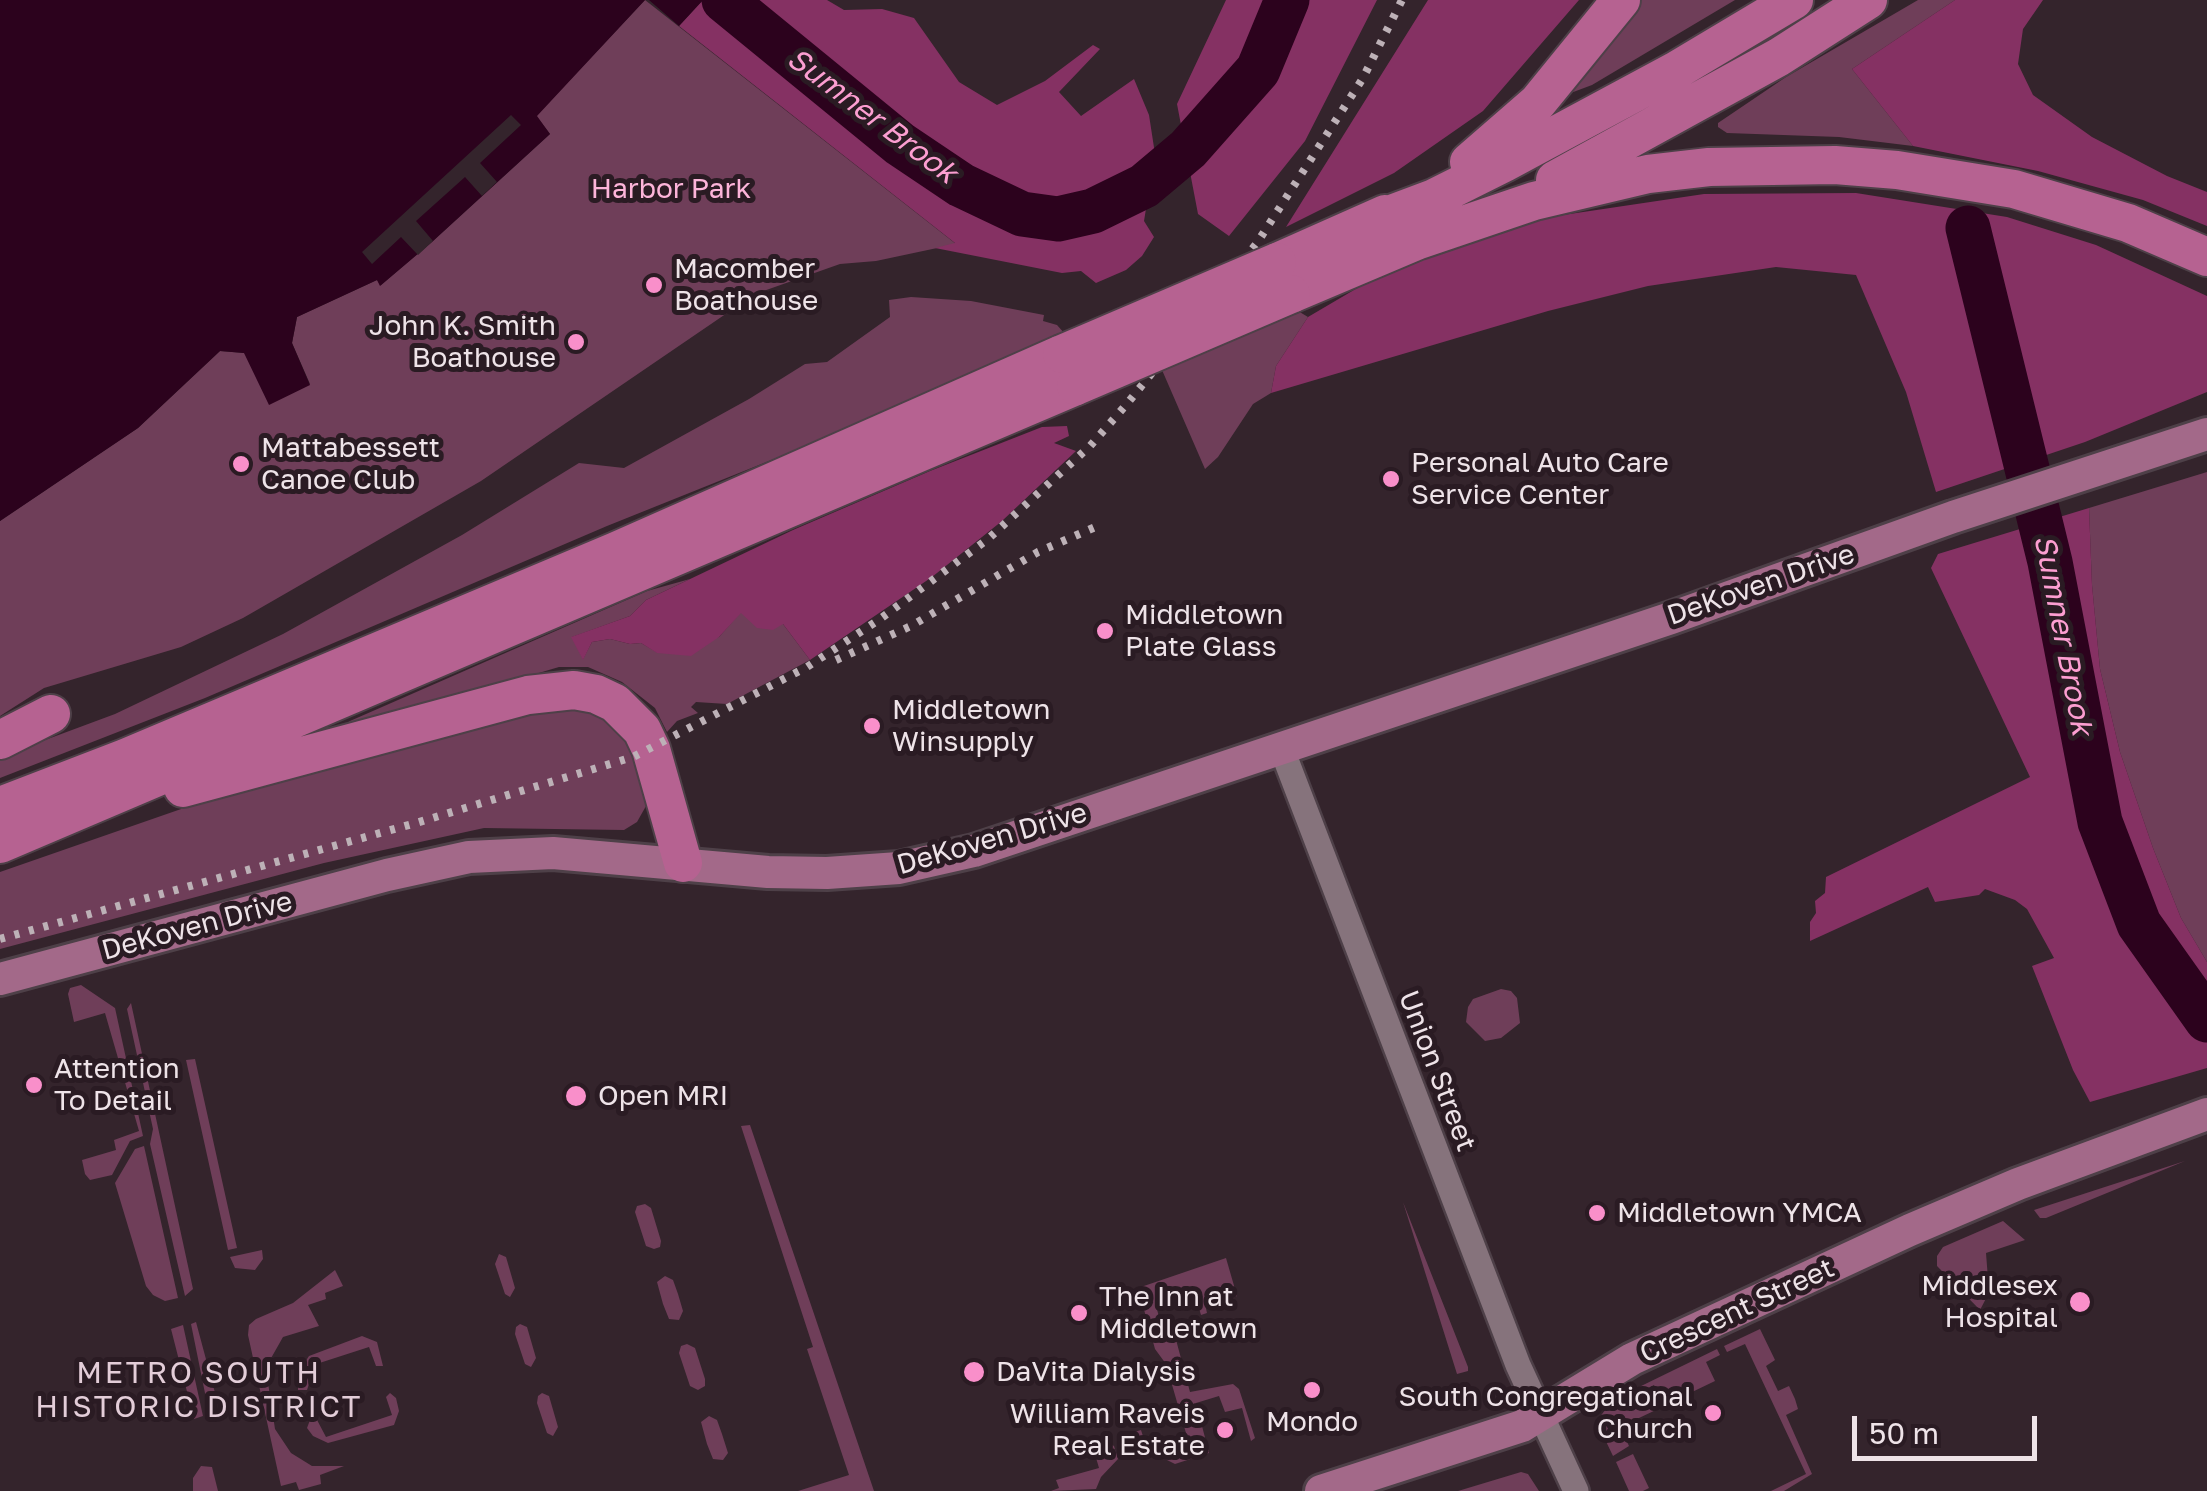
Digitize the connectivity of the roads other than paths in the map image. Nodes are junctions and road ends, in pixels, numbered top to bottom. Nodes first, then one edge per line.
1 (1621, 0) edge
2 (1794, 0) edge
3 (1868, 0) edge
4 (1362, 225) junction
5 (1419, 240) junction
6 (2207, 257) edge
7 (1284, 278) junction
8 (1069, 370) junction
9 (2207, 434) edge
10 (51, 714) dead end
11 (0, 740) edge
12 (1280, 748) junction
13 (0, 806) edge
14 (46, 826) junction
15 (0, 844) edge
16 (683, 863) junction
17 (0, 980) edge
18 (2207, 1114) edge
19 (1541, 1415) junction
20 (1322, 1491) edge
21 (1576, 1491) edge

1 - 4 highway
2 - 4 highway
3 - 5 highway
4 - 7 highway
5 - 6 highway
5 - 7 highway
7 - 8 highway, bridge
8 - 13 highway
8 - 14 highway
9 - 12 main road, DeKoven Drive
10 - 11 highway
12 - 16 main road, DeKoven Drive
12 - 19 street, Union Street
14 - 15 highway
14 - 16 highway
16 - 17 main road, DeKoven Drive
18 - 19 main road, Crescent Street
19 - 20 main road, Crescent Street
19 - 21 street, Union Street

